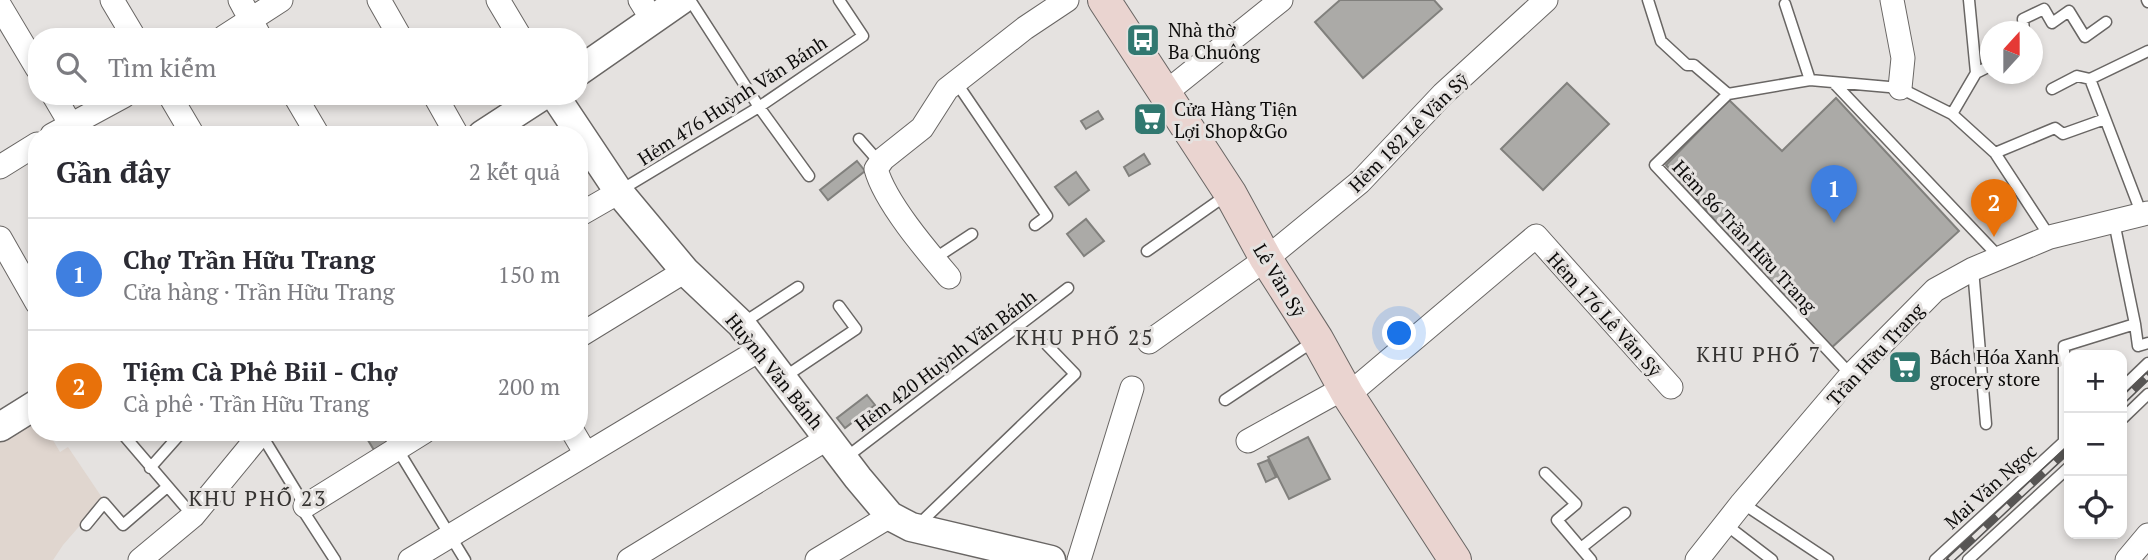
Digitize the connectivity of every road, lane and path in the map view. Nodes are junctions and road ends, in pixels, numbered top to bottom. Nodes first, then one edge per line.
1 (112, 0) edge
2 (281, 0) edge
3 (379, 0) edge
4 (498, 0) edge
5 (681, 0) edge
6 (690, 0) edge
7 (839, 0) edge
8 (1067, 0) edge
9 (1104, 0) edge
10 (1281, 0) edge
11 (1546, 0) edge
12 (1648, 0) edge
13 (1892, 0) edge
14 (1969, 0) edge
15 (1785, 4) dead end
16 (0, 6) edge
17 (647, 10) edge
18 (250, 19) edge
19 (2023, 21) edge
20 (2106, 22) dead end
21 (129, 28) edge
22 (395, 28) edge
23 (515, 28) edge
24 (2148, 51) edge
25 (28, 53) edge
26 (588, 63) edge
27 (1980, 71) edge
28 (1976, 73) junction
29 (2090, 79) junction
30 (1810, 80) junction
31 (956, 82) junction
32 (1834, 83) junction
33 (1900, 88) junction
34 (2052, 89) dead end
35 (1164, 94) junction
36 (1728, 94) junction
37 (57, 105) edge
38 (109, 105) edge
39 (175, 105) edge
40 (300, 105) edge
41 (440, 105) edge
42 (528, 105) edge
43 (561, 105) edge
44 (759, 107) junction
45 (1952, 114) junction
46 (2105, 119) junction
47 (64, 126) edge
48 (74, 126) edge
49 (188, 126) edge
50 (313, 126) edge
51 (452, 126) edge
52 (496, 126) edge
53 (575, 126) edge
54 (859, 139) dead end
55 (588, 146) edge
56 (28, 150) edge
57 (1995, 153) junction
58 (880, 163) junction
59 (0, 167) edge
60 (809, 176) dead end
61 (619, 192) junction
62 (1230, 193) junction
63 (588, 210) edge
64 (2145, 214) edge
65 (2114, 222) junction
66 (1035, 225) dead end
67 (972, 234) dead end
68 (2050, 237) junction
69 (0, 238) edge
70 (1147, 251) dead end
71 (934, 259) junction
72 (1266, 259) junction
73 (2001, 259) junction
74 (1973, 269) junction
75 (685, 271) junction
76 (948, 277) dead end
77 (28, 287) edge
78 (798, 287) dead end
79 (1068, 288) dead end
80 (839, 306) dead end
81 (741, 324) junction
82 (2135, 324) junction
83 (588, 330) edge
84 (1317, 339) junction
85 (1149, 342) dead end
86 (2148, 343) edge
87 (1046, 345) dead end
88 (761, 349) junction
89 (2148, 363) edge
90 (1851, 375) junction
91 (783, 378) junction
92 (2127, 383) edge
93 (1671, 387) dead end
94 (1132, 388) dead end
95 (1346, 392) junction
96 (2148, 394) edge
97 (1225, 400) dead end
98 (28, 410) edge
99 (2065, 413) edge
100 (2127, 414) edge
101 (1986, 424) dead end
102 (0, 427) edge
103 (128, 441) edge
104 (175, 441) edge
105 (255, 441) edge
106 (267, 441) edge
107 (391, 441) edge
108 (393, 441) edge
109 (578, 441) edge
110 (1248, 441) dead end
111 (2064, 441) edge
112 (836, 448) junction
113 (586, 454) junction
114 (150, 468) junction
115 (2064, 472) edge
116 (1545, 473) dead end
117 (167, 487) junction
118 (1742, 503) junction
119 (305, 506) junction
120 (1625, 513) dead end
121 (193, 516) junction
122 (903, 522) junction
123 (1725, 524) junction
124 (86, 525) dead end
125 (2148, 535) edge
126 (450, 536) junction
127 (1581, 548) junction
128 (1039, 558) edge
129 (2130, 559) edge
130 (139, 560) edge
131 (335, 560) edge
132 (410, 560) edge
133 (465, 560) edge
134 (629, 560) edge
135 (817, 560) edge
136 (1079, 560) edge
137 (1455, 560) edge
138 (1591, 560) edge
139 (1697, 560) edge
140 (1772, 560) edge
141 (1828, 560) edge
142 (1934, 560) edge
143 (1968, 560) edge

1 - 21 street
2 - 18 street
3 - 22 street
4 - 23 street
5 - 17 street
6 - 44 lane
7 - 44 lane, Hẻm 476 Huỳnh Văn Bánh
8 - 31 street
9 - 35 main road, Lê Văn Sỹ
10 - 35 street
11 - 72 street, Hẻm 182 Lê Văn Sỹ
12 - 36 lane
13 - 33 street
14 - 28 lane
15 - 30 lane
16 - 25 street
17 - 26 street
19 - 20 lane
24 - 29 lane
27 - 28 lane
28 - 45 lane
29 - 34 lane
29 - 46 lane
30 - 32 lane
30 - 36 lane
31 - 58 street
31 - 66 lane
32 - 33 lane
32 - 73 lane
33 - 45 lane
35 - 62 main road, Lê Văn Sỹ
36 - 90 lane, Hẻm 86 Trần Hữu Trang
37 - 47 street
38 - 48 street
39 - 49 street
40 - 50 street
41 - 51 street
42 - 52 street
43 - 53 street, Huỳnh Văn Bánh
44 - 60 lane
44 - 61 lane, Hẻm 476 Huỳnh Văn Bánh
45 - 57 lane
46 - 57 lane
46 - 64 lane
54 - 58 lane
55 - 61 street, Huỳnh Văn Bánh
56 - 59 street
57 - 68 lane
58 - 71 street
61 - 63 street
61 - 75 street, Huỳnh Văn Bánh
62 - 70 lane
62 - 72 main road, Lê Văn Sỹ
64 - 65 street, Trần Hữu Trang
65 - 68 street, Trần Hữu Trang
65 - 82 lane
67 - 71 lane
68 - 73 street, Trần Hữu Trang
69 - 77 street
71 - 76 street
72 - 84 main road, Lê Văn Sỹ
72 - 85 street, Hẻm 182 Lê Văn Sỹ
73 - 74 street, Trần Hữu Trang
74 - 90 street, Trần Hữu Trang
74 - 101 lane
75 - 81 street, Huỳnh Văn Bánh
75 - 83 street
78 - 81 lane
79 - 112 lane, Hẻm 420 Huỳnh Văn Bánh
80 - 91 lane
81 - 88 street, Huỳnh Văn Bánh
82 - 86 lane
82 - 99 lane
84 - 95 main road, Lê Văn Sỹ
84 - 97 lane
87 - 122 lane
88 - 91 street, Huỳnh Văn Bánh
88 - 113 street
89 - 92 lane
90 - 118 street, Trần Hữu Trang
91 - 112 street, Huỳnh Văn Bánh
93 - 95 street, Hẻm 176 Lê Văn Sỹ
94 - 136 street
95 - 110 street
95 - 137 main road, Lê Văn Sỹ
96 - 100 lane
98 - 102 street
103 - 114 lane
104 - 114 lane
105 - 121 street
106 - 119 lane
107 - 119 street
108 - 126 lane
109 - 113 street
111 - 142 lane, Mai Văn Ngọc
112 - 122 street, Huỳnh Văn Bánh
112 - 134 street
113 - 126 street
114 - 117 lane
115 - 143 lane, Mai Văn Ngọc
116 - 127 lane
117 - 121 lane
117 - 124 lane
118 - 123 street, Trần Hữu Trang
118 - 141 lane
119 - 131 lane
120 - 127 lane
121 - 130 street
122 - 128 street
122 - 135 street
123 - 139 street, Trần Hữu Trang
123 - 140 lane
125 - 129 street
126 - 132 street
126 - 133 lane
127 - 138 lane

